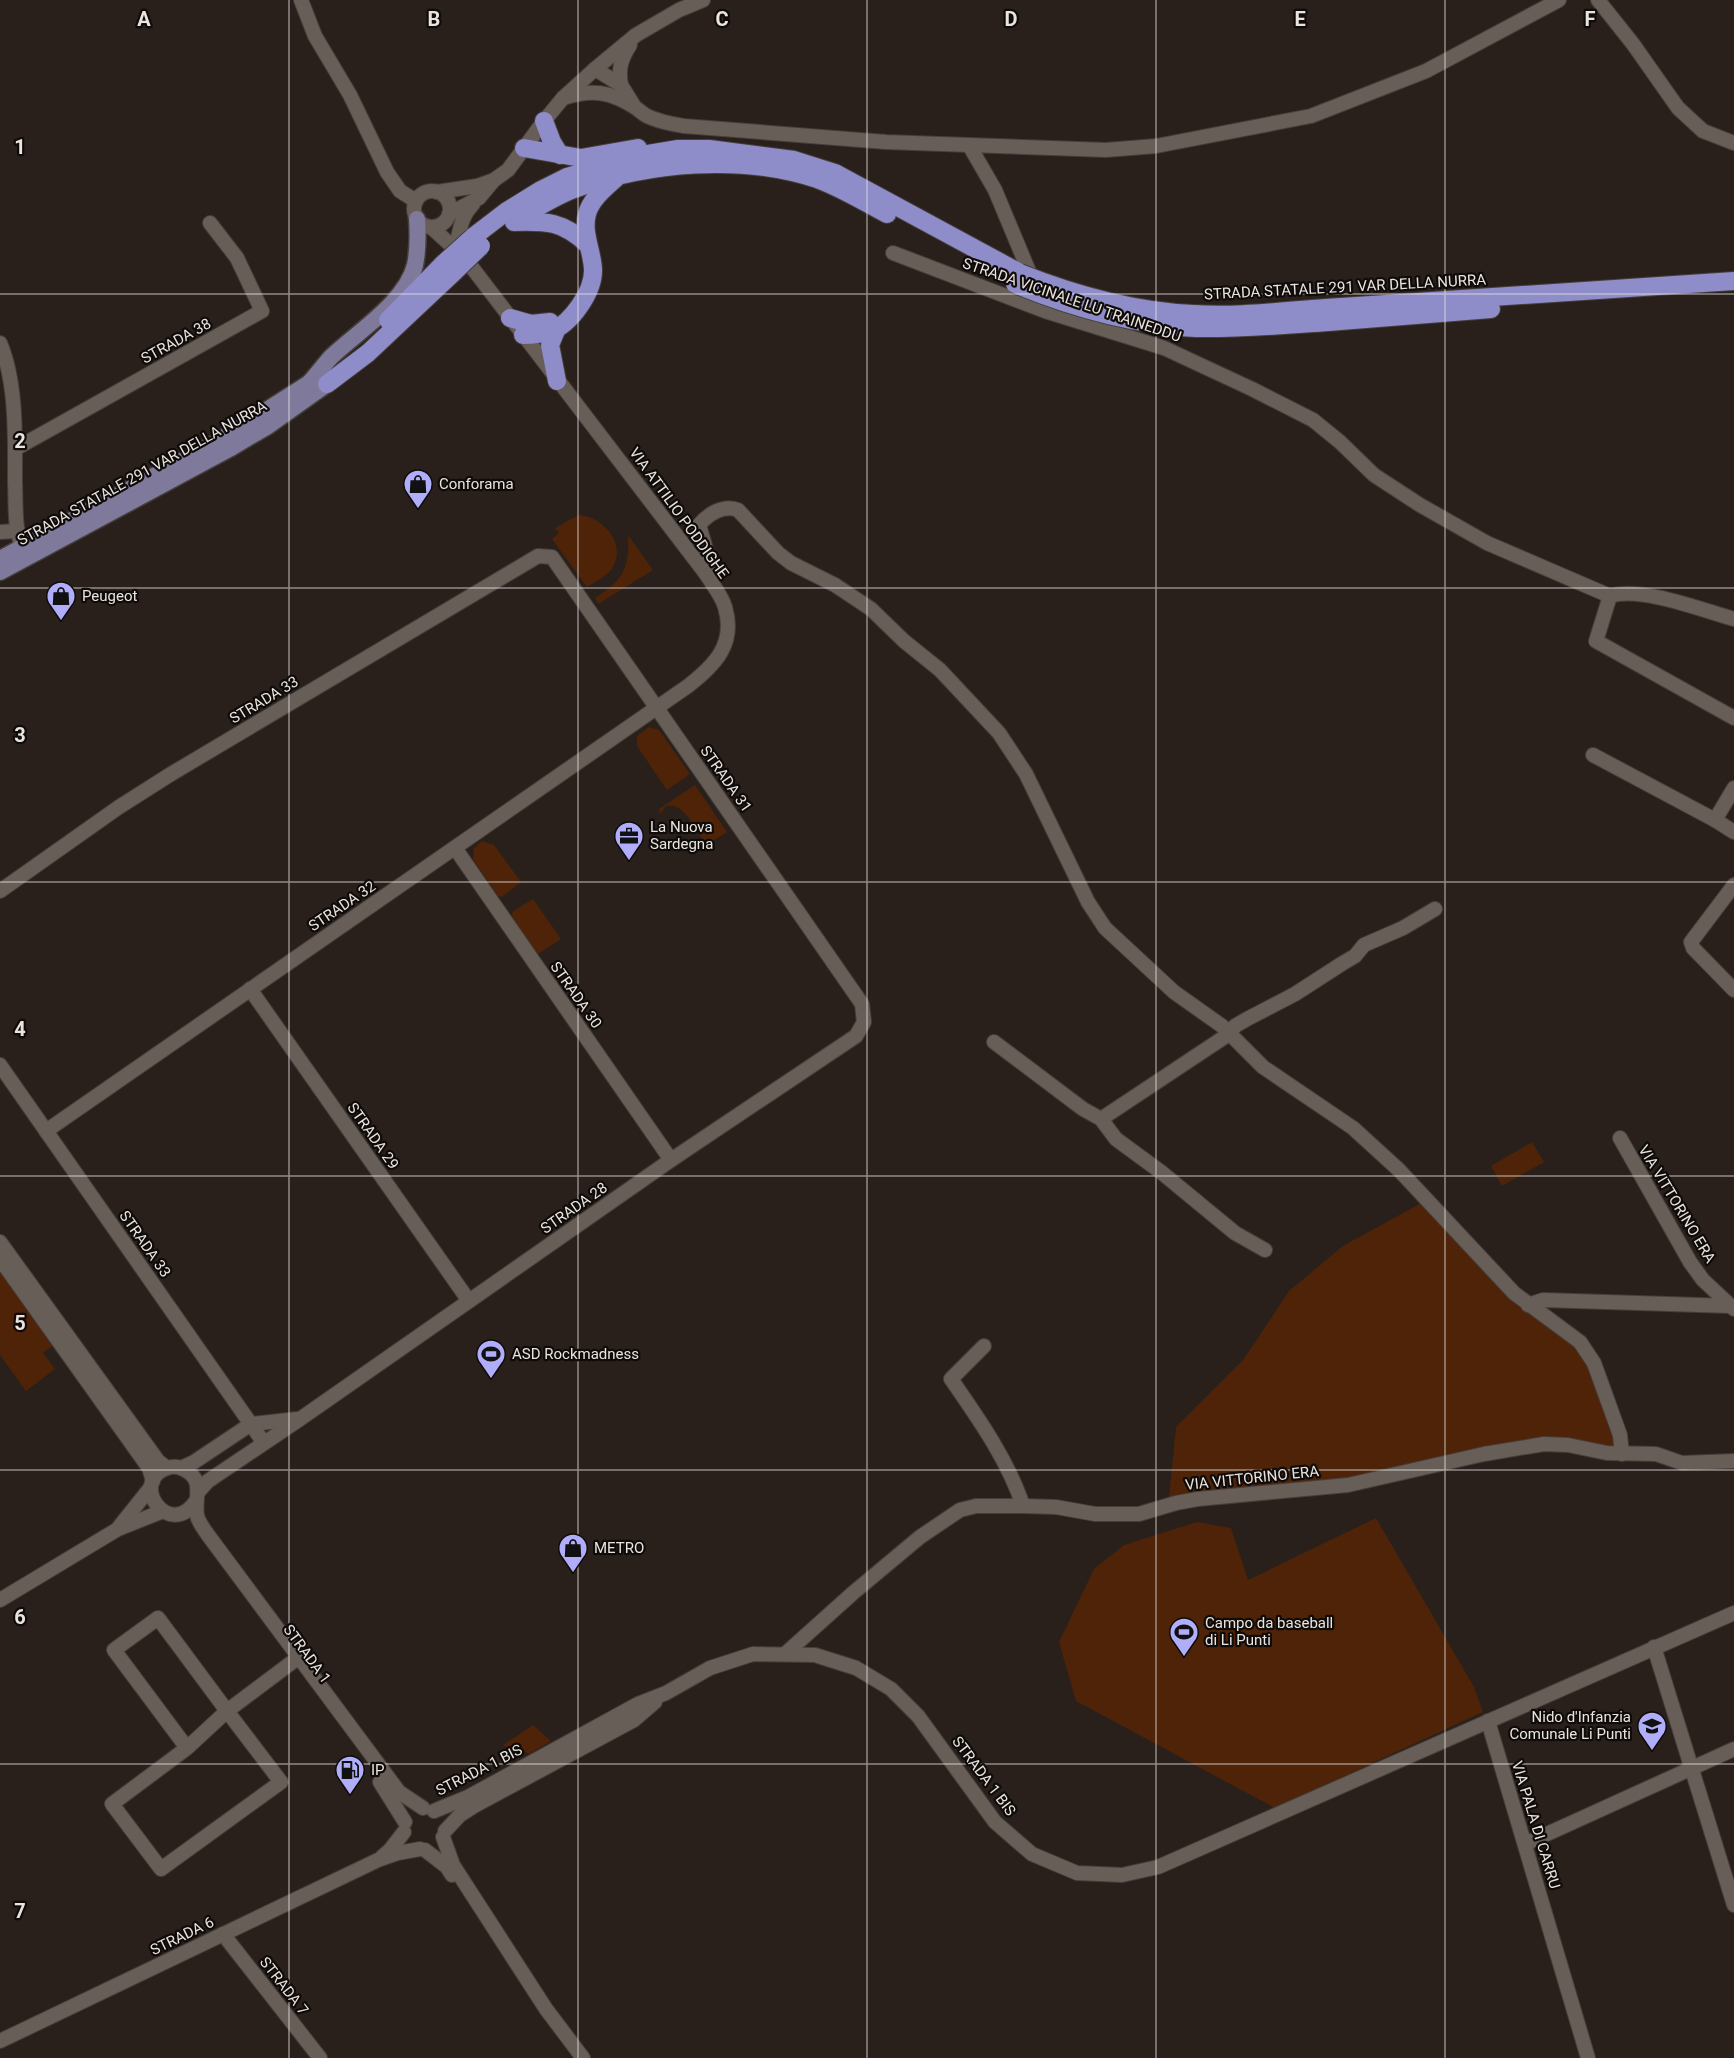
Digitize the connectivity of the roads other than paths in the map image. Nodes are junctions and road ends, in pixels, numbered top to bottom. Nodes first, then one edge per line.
1 (300, 0) edge
2 (704, 0) edge
3 (1559, 0) edge
4 (1598, 0) edge
5 (636, 35) junction
6 (595, 69) junction
7 (619, 92) junction
8 (563, 98) junction
9 (544, 120) junction
10 (1734, 143) edge
11 (969, 144) junction
12 (524, 148) junction
13 (678, 149) junction
14 (560, 155) junction
15 (619, 175) junction
16 (494, 180) junction
17 (437, 192) junction
18 (479, 198) junction
19 (416, 201) junction
20 (448, 215) junction
21 (512, 222) junction
22 (210, 223) dead end
23 (424, 223) junction
24 (471, 240) junction
25 (588, 245) junction
26 (893, 253) dead end
27 (464, 257) junction
28 (1017, 278) junction
29 (1734, 281) edge
30 (1734, 293) edge
31 (1045, 311) junction
32 (571, 314) junction
33 (1327, 315) junction
34 (510, 318) junction
35 (557, 328) junction
36 (523, 335) junction
37 (0, 343) edge
38 (319, 381) junction
39 (557, 381) junction
40 (15, 449) junction
41 (0, 532) edge
42 (19, 539) junction
43 (552, 557) joint
44 (0, 559) edge
45 (0, 572) edge
46 (706, 574) junction
47 (1610, 597) junction
48 (1734, 619) edge
49 (657, 708) junction
50 (1734, 718) edge
51 (1593, 755) dead end
52 (1734, 788) edge
53 (1715, 820) junction
54 (1734, 832) edge
55 (455, 848) junction
56 (1734, 885) edge
57 (0, 891) edge
58 (1436, 909) dead end
59 (250, 989) junction
60 (1734, 990) edge
61 (864, 1022) joint
62 (1229, 1034) junction
63 (993, 1042) dead end
64 (0, 1065) edge
65 (1101, 1119) junction
66 (46, 1131) junction
67 (1620, 1138) dead end
68 (670, 1160) junction
69 (0, 1242) edge
70 (1265, 1250) dead end
71 (0, 1258) edge
72 (469, 1301) junction
73 (1528, 1305) junction
74 (1732, 1307) edge
75 (984, 1346) dead end
76 (300, 1419) junction
77 (251, 1424) junction
78 (264, 1443) junction
79 (1622, 1454) junction
80 (1734, 1461) edge
81 (174, 1468) junction
82 (152, 1484) junction
83 (197, 1496) junction
84 (1023, 1506) junction
85 (167, 1513) junction
86 (118, 1529) junction
87 (0, 1600) edge
88 (1734, 1612) edge
89 (1654, 1647) junction
90 (785, 1654) junction
91 (296, 1660) junction
92 (666, 1693) junction
93 (227, 1711) junction
94 (1488, 1721) junction
95 (187, 1748) junction
96 (1734, 1749) edge
97 (1693, 1768) junction
98 (429, 1809) junction
99 (404, 1827) junction
100 (444, 1834) junction
101 (1525, 1844) junction
102 (423, 1849) junction
103 (378, 1860) junction
104 (1734, 1905) edge
105 (222, 1934) junction
106 (0, 2041) edge
107 (320, 2058) edge
108 (573, 2058) edge
109 (583, 2058) edge
110 (1588, 2058) edge

1 - 19 street
2 - 5 street
3 - 11 street
4 - 10 street
5 - 6 street
5 - 7 street
6 - 7 street
6 - 8 street
7 - 8 street
7 - 11 street
8 - 9 street
9 - 12 street
9 - 14 highway
11 - 31 street
12 - 14 highway
12 - 16 street
13 - 14 highway
13 - 24 highway, STRADA STATALE 291 VAR DELLA NURRA
13 - 28 highway, STRADA STATALE 291 VAR DELLA NURRA
15 - 21 highway, STRADA STATALE 291 VAR DELLA NURRA
15 - 25 highway
15 - 28 highway, STRADA STATALE 291 VAR DELLA NURRA
16 - 17 street
16 - 18 street
17 - 19 street
17 - 20 street
18 - 20 street
18 - 24 street
19 - 23 street
20 - 23 street
20 - 24 street
21 - 24 highway, STRADA STATALE 291 VAR DELLA NURRA
21 - 25 highway
22 - 40 street, STRADA 38
23 - 27 street
23 - 38 main road
24 - 27 street
24 - 38 highway, STRADA STATALE 291 VAR DELLA NURRA, bridge
25 - 32 highway
26 - 31 street, STRADA VICINALE LU TRAINEDDU
27 - 34 street
28 - 33 highway, STRADA STATALE 291 VAR DELLA NURRA, bridge
29 - 33 highway, STRADA STATALE 291 VAR DELLA NURRA
30 - 33 highway, STRADA STATALE 291 VAR DELLA NURRA
31 - 47 street, STRADA VICINALE LU TRAINEDDU
32 - 34 highway
32 - 35 highway
34 - 36 street, VIA ATTILIO PODDIGHE
35 - 36 highway
35 - 39 highway
36 - 39 street, VIA ATTILIO PODDIGHE
37 - 40 street
38 - 42 main road, STRADA STATALE 291 VAR DELLA NURRA
38 - 45 main road, STRADA STATALE 291 VAR DELLA NURRA
39 - 46 street, VIA ATTILIO PODDIGHE
40 - 42 street
41 - 42 street
42 - 44 main road, STRADA STATALE 291 VAR DELLA NURRA
43 - 49 street, STRADA 31
43 - 57 street, STRADA 33
46 - 49 street, VIA ATTILIO PODDIGHE
46 - 62 street
47 - 48 street
47 - 50 street
49 - 55 street, STRADA 32
49 - 61 street, STRADA 31
51 - 53 street
52 - 53 street
53 - 54 street
55 - 59 street, STRADA 32
55 - 68 street, STRADA 30
56 - 60 street
58 - 62 street
59 - 66 street, STRADA 32
59 - 72 street, STRADA 29
61 - 68 street, STRADA 28
62 - 65 street
62 - 73 street
63 - 65 street
64 - 66 street, STRADA 33
65 - 70 street
66 - 77 street, STRADA 33
67 - 74 street, VIA VITTORINO ERA
68 - 72 street, STRADA 28
69 - 81 street
71 - 82 street
72 - 76 street, STRADA 28
73 - 74 street
73 - 79 street
75 - 84 street
76 - 77 street, STRADA 28
76 - 78 street, STRADA 28
77 - 78 street, STRADA 33
77 - 81 street, STRADA 28
78 - 83 street, STRADA 28
79 - 80 street, VIA VITTORINO ERA
79 - 84 street, VIA VITTORINO ERA
81 - 82 street
81 - 83 street
82 - 85 street
82 - 86 street
83 - 85 street
83 - 91 street, STRADA 1
84 - 90 street, VIA VITTORINO ERA
85 - 86 street
85 - 91 street, STRADA 1
86 - 87 street
88 - 89 street
89 - 94 street
89 - 97 street
90 - 92 street, STRADA 1 BIS
90 - 94 street, STRADA 1 BIS
91 - 93 street
91 - 98 street, STRADA 1
91 - 99 street, STRADA 1
92 - 98 street, STRADA 1 BIS
92 - 100 street, STRADA 1 BIS
93 - 95 street
93 - 95 street
93 - 95 street
94 - 101 street, VIA PALA DI CARRU
96 - 97 street
97 - 101 street
97 - 104 street
98 - 99 street
98 - 100 street
99 - 102 street
99 - 103 street, STRADA 6
100 - 102 street
100 - 109 street
101 - 110 street, VIA PALA DI CARRU
102 - 103 street, STRADA 6
102 - 108 street
103 - 105 street, STRADA 6
105 - 106 street, STRADA 6
105 - 107 street, STRADA 7

